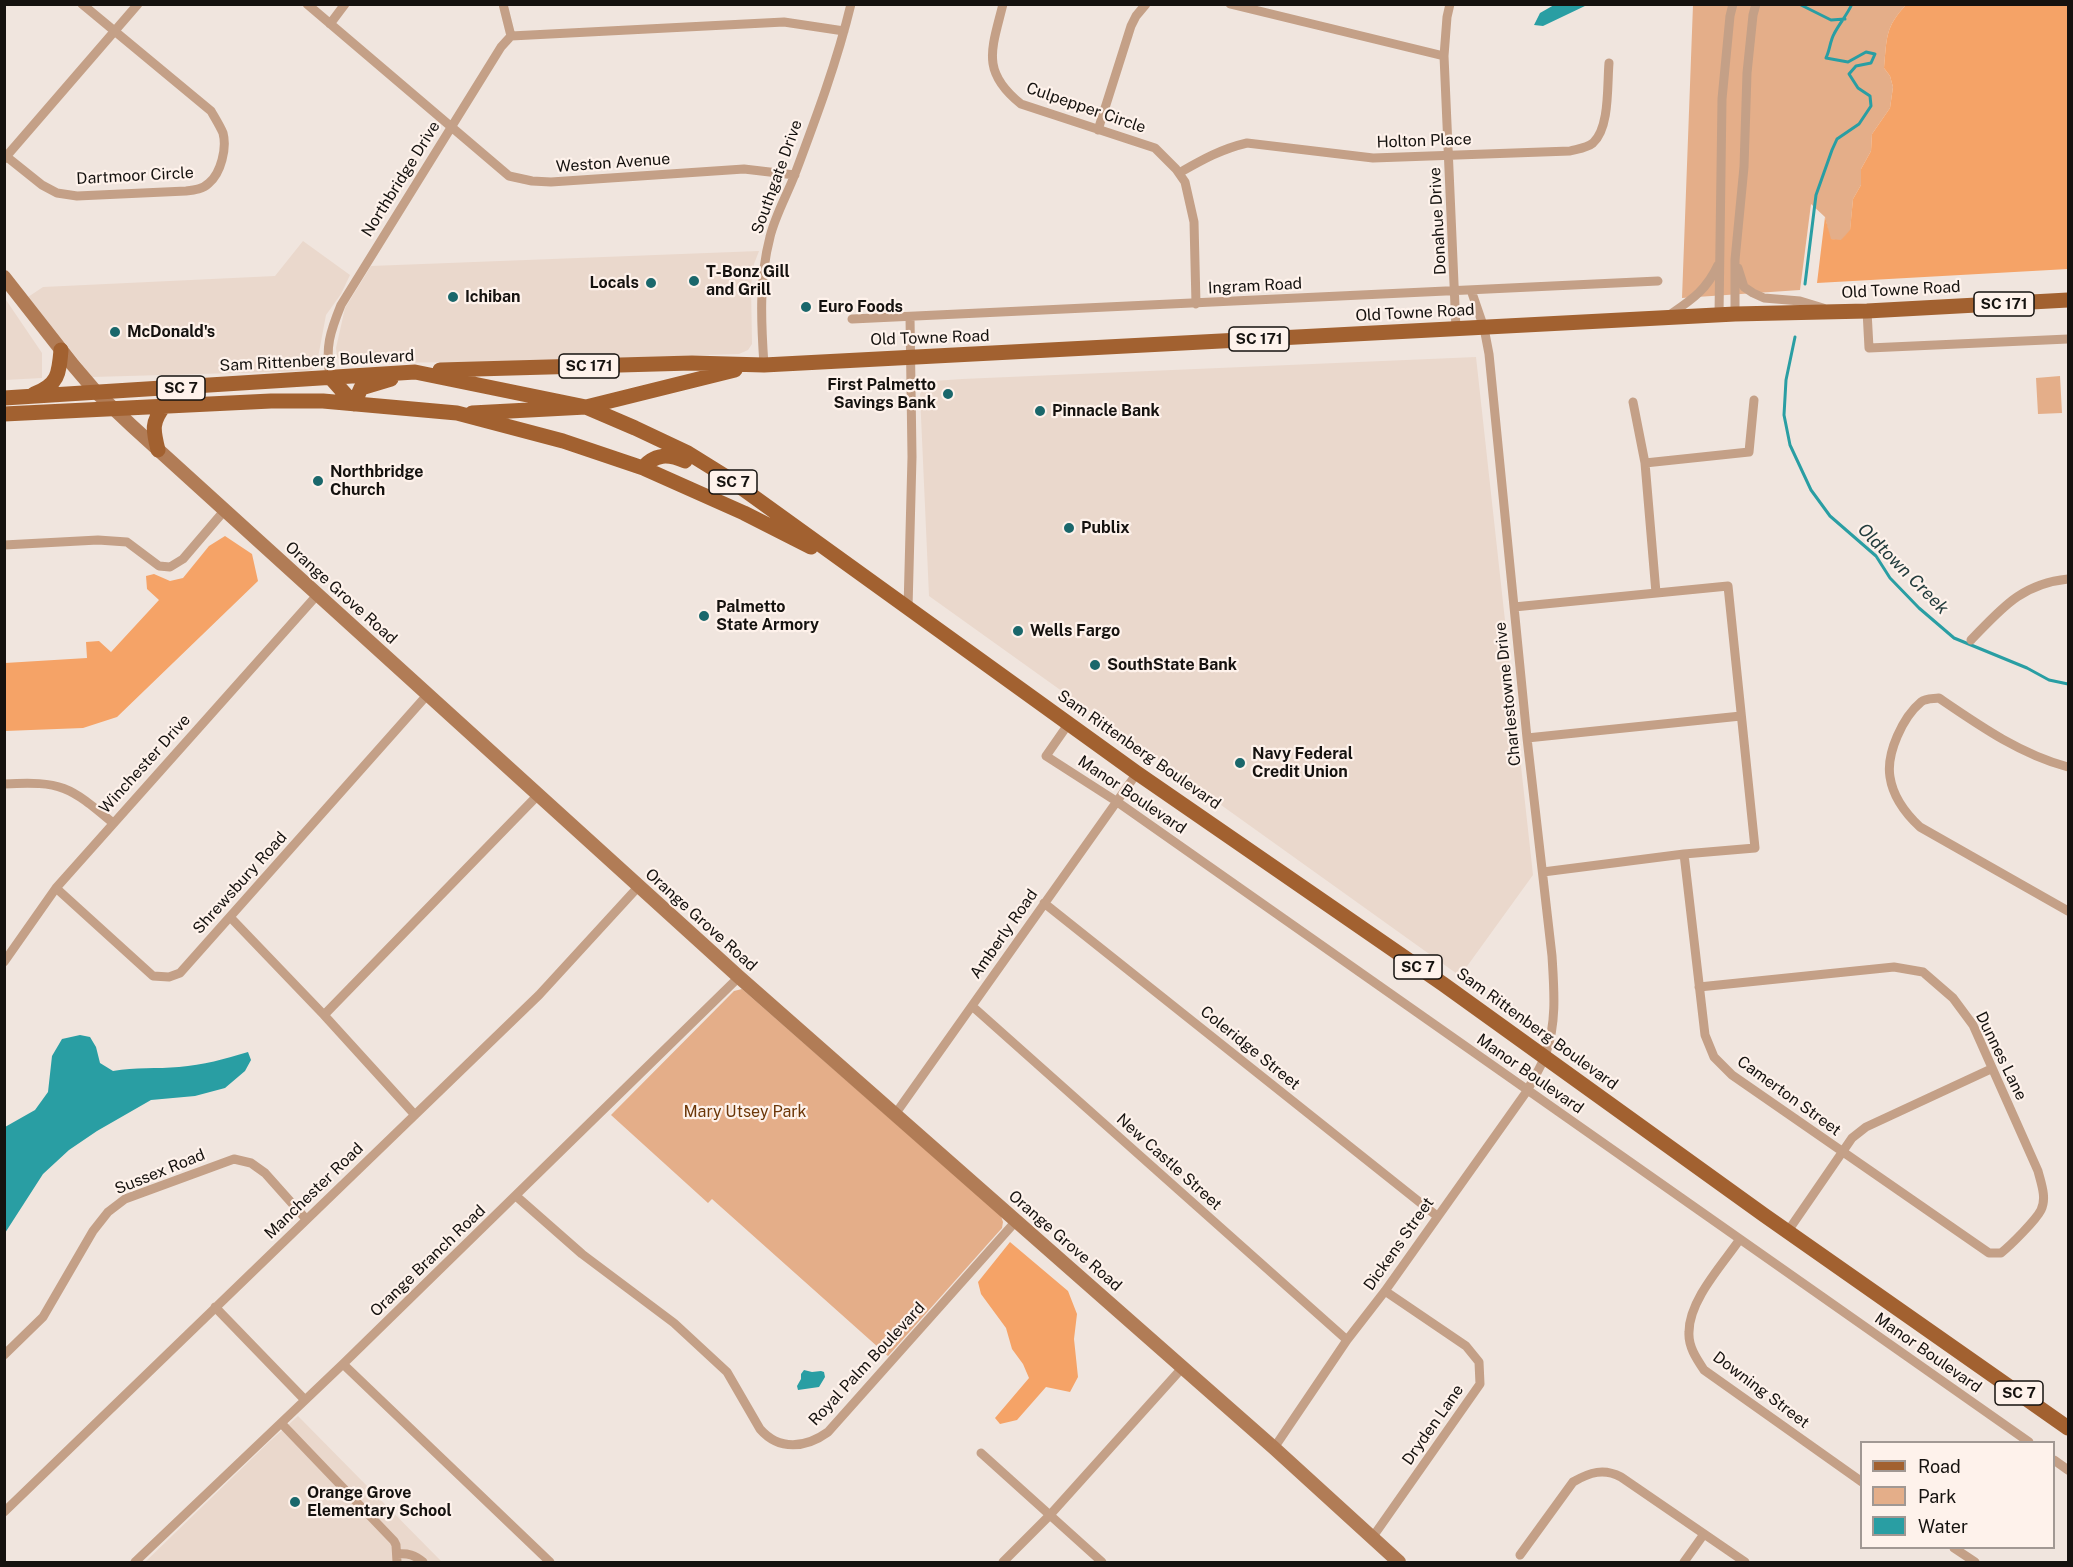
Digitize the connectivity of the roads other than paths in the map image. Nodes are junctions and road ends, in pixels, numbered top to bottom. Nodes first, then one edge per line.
1 (82, 4) edge
2 (138, 4) edge
3 (307, 4) edge
4 (345, 4) edge
5 (503, 4) edge
6 (851, 4) edge
7 (1003, 4) edge
8 (1146, 4) edge
9 (1230, 4) edge
10 (1450, 4) edge
11 (1733, 4) edge
12 (1756, 4) edge
13 (330, 24) junction
14 (844, 31) junction
15 (115, 32) junction
16 (511, 36) junction
17 (1444, 56) junction
18 (1609, 63) dead end
19 (450, 128) junction
20 (1098, 130) junction
21 (1450, 156) junction
22 (6, 158) edge
23 (1179, 173) junction
24 (795, 175) junction
25 (1720, 260) junction
26 (1735, 260) junction
27 (4, 277) edge
28 (1658, 281) dead end
29 (1471, 290) junction
30 (1456, 291) junction
31 (2068, 300) edge
32 (1196, 304) junction
33 (1867, 311) junction
34 (1836, 312) junction
35 (1735, 314) junction
36 (1719, 315) junction
37 (910, 317) junction
38 (852, 319) dead end
39 (1663, 319) junction
40 (1484, 328) junction
41 (1456, 329) junction
42 (2068, 339) edge
43 (61, 350) junction
44 (911, 357) junction
45 (764, 365) junction
46 (415, 372) junction
47 (330, 377) junction
48 (96, 392) junction
49 (28, 396) junction
50 (4, 398) edge
51 (1754, 400) dead end
52 (271, 401) junction
53 (1633, 402) dead end
54 (354, 404) junction
55 (165, 405) junction
56 (586, 407) junction
57 (114, 409) junction
58 (458, 413) junction
59 (4, 414) edge
60 (158, 450) junction
61 (1645, 463) junction
62 (643, 468) junction
63 (725, 476) junction
64 (224, 511) junction
65 (4, 545) edge
66 (867, 578) junction
67 (2068, 579) edge
68 (318, 594) junction
69 (1656, 594) junction
70 (908, 608) junction
71 (1514, 608) junction
72 (1971, 640) dead end
73 (428, 694) junction
74 (1741, 716) junction
75 (1069, 723) junction
76 (1527, 738) junction
77 (2068, 767) edge
78 (1137, 772) junction
79 (4, 784) edge
80 (538, 795) junction
81 (1116, 801) junction
82 (113, 823) junction
83 (1684, 854) junction
84 (1543, 872) junction
85 (639, 886) junction
86 (56, 888) junction
87 (1044, 903) junction
88 (2068, 912) edge
89 (230, 917) junction
90 (4, 962) edge
91 (739, 978) junction
92 (1699, 987) junction
93 (972, 1006) junction
94 (324, 1015) junction
95 (1546, 1056) junction
96 (1991, 1070) junction
97 (1527, 1090) junction
98 (896, 1113) junction
99 (415, 1115) junction
100 (1842, 1152) junction
101 (516, 1196) junction
102 (1437, 1216) junction
103 (306, 1219) junction
104 (1016, 1221) junction
105 (1788, 1231) junction
106 (1740, 1239) junction
107 (1989, 1253) joint
108 (1385, 1291) junction
109 (215, 1307) junction
110 (1347, 1340) junction
111 (4, 1355) edge
112 (343, 1364) junction
113 (1183, 1367) junction
114 (305, 1400) junction
115 (281, 1423) junction
116 (2068, 1428) edge
117 (2026, 1441) edge
118 (1274, 1448) junction
119 (981, 1453) dead end
120 (2055, 1461) edge
121 (2068, 1470) edge
122 (1860, 1481) edge
123 (5, 1510) edge
124 (1049, 1516) junction
125 (1704, 1534) junction
126 (1372, 1538) junction
127 (1955, 1549) edge
128 (1520, 1556) dead end
129 (397, 1558) edge
130 (135, 1563) edge
131 (423, 1563) edge
132 (549, 1563) edge
133 (1003, 1563) edge
134 (1102, 1563) edge
135 (1399, 1563) edge
136 (1684, 1563) edge
137 (1745, 1563) edge
138 (1975, 1563) edge

1 - 15 street, Dartmoor Circle
2 - 15 street
3 - 13 street, Weston Avenue
4 - 13 street
5 - 16 street
6 - 14 street, Southgate Drive
7 - 20 street, Culpepper Circle
8 - 20 street
9 - 17 street
10 - 17 street, Donahue Drive
11 - 25 street
12 - 26 street
13 - 19 street, Weston Avenue
14 - 16 street
14 - 24 street, Southgate Drive
15 - 22 street
15 - 22 street, Dartmoor Circle
16 - 19 street, Northbridge Drive
17 - 21 street, Donahue Drive
18 - 21 street, Holton Place
19 - 24 street, Weston Avenue
19 - 47 street, Northbridge Drive
20 - 23 street, Culpepper Circle
21 - 23 street, Holton Place
21 - 30 street, Donahue Drive
23 - 32 street, Culpepper Circle
24 - 45 street, Southgate Drive
25 - 26 street
25 - 36 street
25 - 39 street
26 - 34 street
26 - 35 street
27 - 43 street, Orange Grove Road
28 - 29 street, Ingram Road
29 - 30 street, Ingram Road
29 - 40 street, Charlestowne Drive
30 - 32 street, Ingram Road
30 - 41 street, Donahue Drive
31 - 33 main road, Old Towne Road / SC 171
32 - 37 street, Ingram Road
33 - 34 main road, Old Towne Road / SC 171
33 - 42 street
34 - 35 main road, Old Towne Road / SC 171
35 - 36 main road, Old Towne Road / SC 171
36 - 39 main road, Old Towne Road / SC 171
37 - 38 street, Ingram Road
37 - 44 street
39 - 40 main road, Old Towne Road / SC 171
40 - 41 main road, Old Towne Road / SC 171
40 - 71 street, Charlestowne Drive
41 - 44 main road, Old Towne Road / SC 171
43 - 48 street, Orange Grove Road
43 - 49 main road
44 - 45 main road, Old Towne Road / SC 171
44 - 70 street
45 - 46 main road, Old Towne Road / SC 171
45 - 56 main road, Old Towne Road / SC 171
46 - 47 main road, Sam Rittenberg Boulevard / SC 7
46 - 54 main road
46 - 56 main road, Sam Rittenberg Boulevard / SC 7
47 - 48 main road, Sam Rittenberg Boulevard / SC 7
47 - 52 main road
47 - 54 main road
48 - 49 main road, Sam Rittenberg Boulevard / SC 7
48 - 57 street, Orange Grove Road
49 - 50 main road, Sam Rittenberg Boulevard / SC 7
51 - 61 street
52 - 54 main road, Sam Rittenberg Boulevard / SC 7
52 - 55 main road, Sam Rittenberg Boulevard / SC 7
53 - 61 street
54 - 58 main road, Sam Rittenberg Boulevard / SC 7
55 - 57 main road, Sam Rittenberg Boulevard / SC 7
55 - 60 main road
56 - 58 main road, Old Towne Road / SC 171
56 - 63 main road, Sam Rittenberg Boulevard / SC 7
57 - 59 main road, Sam Rittenberg Boulevard / SC 7
57 - 60 street, Orange Grove Road
58 - 62 main road, Sam Rittenberg Boulevard / SC 7
60 - 64 street, Orange Grove Road
61 - 69 street
62 - 63 main road
62 - 66 main road, Sam Rittenberg Boulevard / SC 7
63 - 66 main road, Sam Rittenberg Boulevard / SC 7
64 - 65 street
64 - 68 street, Orange Grove Road
66 - 70 main road, Sam Rittenberg Boulevard / SC 7
67 - 72 street
68 - 73 street, Orange Grove Road
68 - 82 street, Winchester Drive
69 - 71 street
69 - 74 street
70 - 75 main road, Sam Rittenberg Boulevard / SC 7
71 - 76 street, Charlestowne Drive
73 - 80 street, Orange Grove Road
73 - 89 street, Shrewsbury Road
74 - 76 street
74 - 83 street
75 - 78 main road, Sam Rittenberg Boulevard / SC 7
75 - 81 street, Manor Boulevard
76 - 84 street, Charlestowne Drive
77 - 88 street
78 - 81 street, Amberly Road
78 - 95 main road, Sam Rittenberg Boulevard / SC 7
79 - 82 street
80 - 85 street, Orange Grove Road
80 - 94 street
81 - 87 street, Amberly Road
81 - 97 street, Manor Boulevard
82 - 86 street, Winchester Drive
83 - 84 street
83 - 92 street, Camerton Street
84 - 95 street, Charlestowne Drive
85 - 91 street, Orange Grove Road
85 - 99 street, Manchester Road
86 - 89 street, Shrewsbury Road
86 - 90 street, Winchester Drive
87 - 93 street, Amberly Road
87 - 102 street, Coleridge Street
89 - 94 street
91 - 98 street, Orange Grove Road
91 - 101 street, Orange Branch Road
92 - 96 street, Dunnes Lane
92 - 100 street, Camerton Street
93 - 98 street, Amberly Road
93 - 110 street, New Castle Street
94 - 99 street
95 - 97 street, Dickens Street
95 - 105 main road, Sam Rittenberg Boulevard / SC 7
96 - 100 street
96 - 107 street, Dunnes Lane
97 - 102 street, Dickens Street
97 - 106 street, Manor Boulevard
98 - 104 street, Orange Grove Road
99 - 103 street, Manchester Road
100 - 105 street
100 - 107 street, Camerton Street
101 - 104 street, Royal Palm Boulevard
101 - 112 street, Orange Branch Road
102 - 108 street, Dickens Street
103 - 109 street, Manchester Road
103 - 111 street, Sussex Road
104 - 113 street, Orange Grove Road
105 - 116 main road, Sam Rittenberg Boulevard / SC 7
106 - 117 street, Manor Boulevard
106 - 122 street, Downing Street
108 - 110 street, Dickens Street
108 - 126 street, Dryden Lane
109 - 114 street
109 - 123 street, Manchester Road
110 - 118 street, Dickens Street
112 - 114 street, Orange Branch Road
112 - 132 street
113 - 118 street, Orange Grove Road
113 - 124 street
114 - 115 street, Orange Branch Road
115 - 129 street
115 - 130 street, Orange Branch Road
118 - 126 street, Orange Grove Road
119 - 124 street
120 - 121 street
124 - 133 street
124 - 134 street
125 - 128 street
125 - 136 street
125 - 137 street
126 - 135 street, Orange Grove Road
127 - 138 street
129 - 131 street

